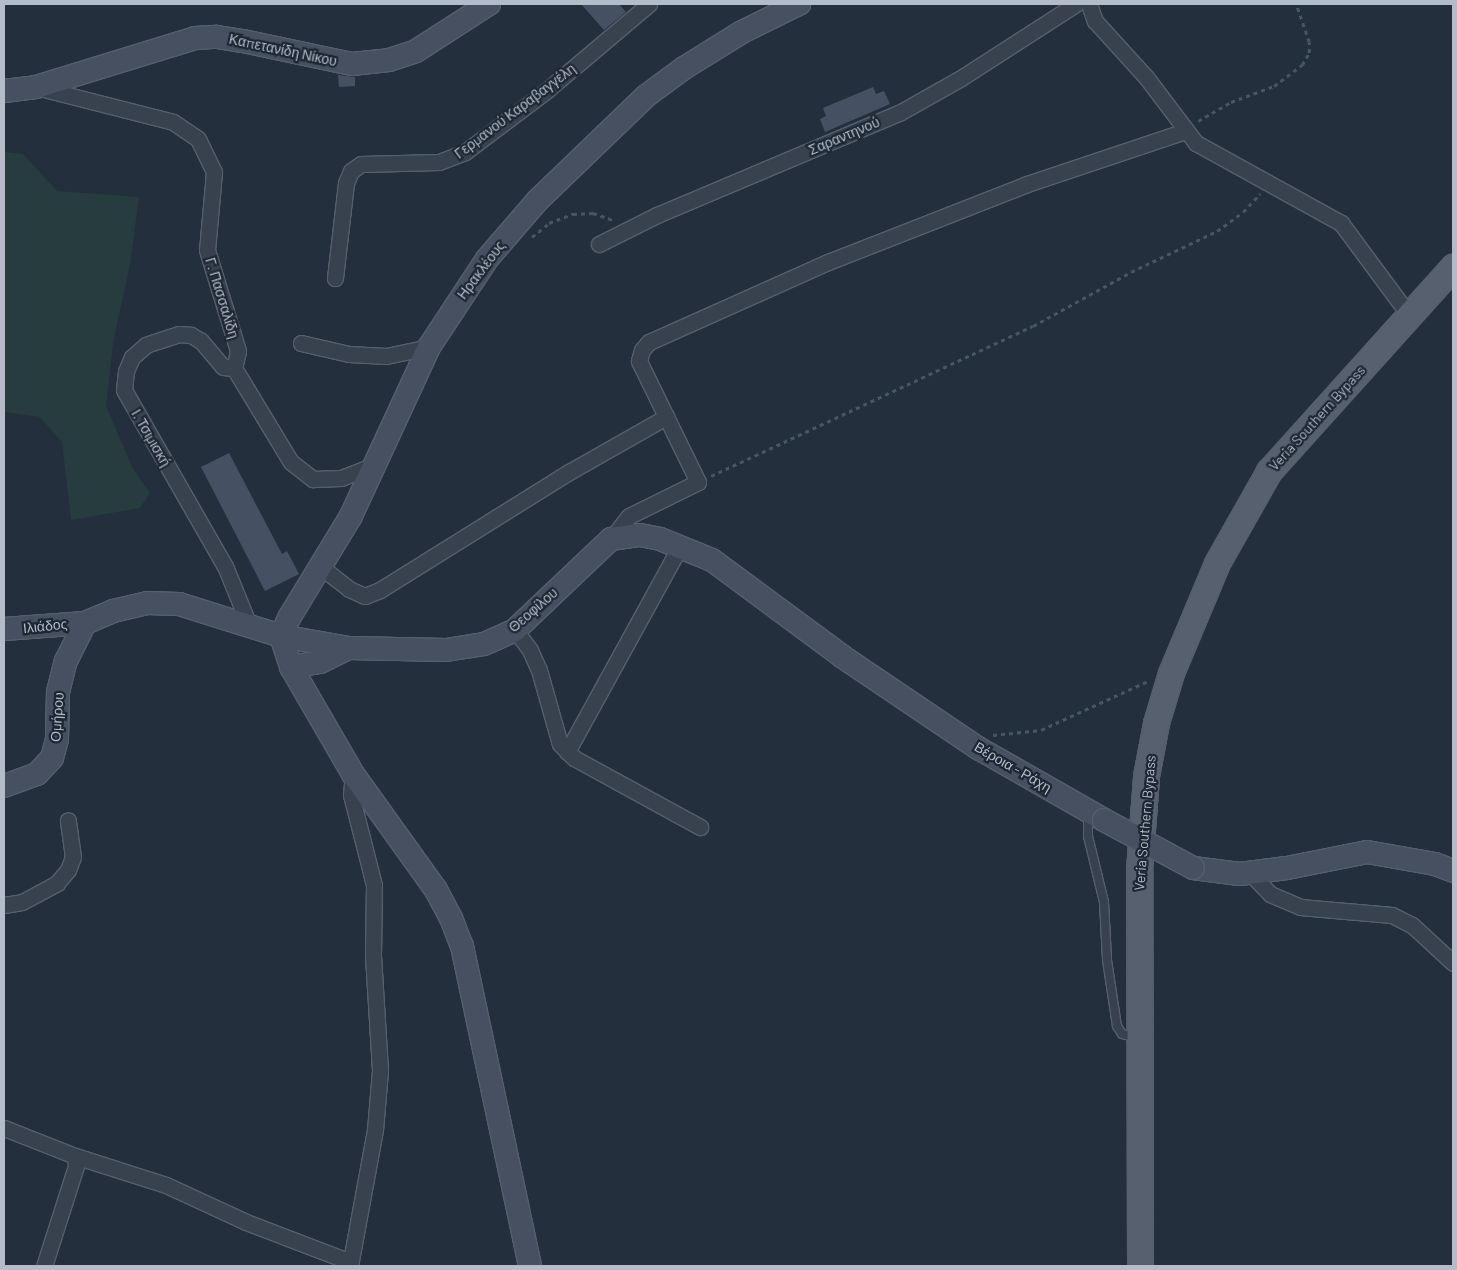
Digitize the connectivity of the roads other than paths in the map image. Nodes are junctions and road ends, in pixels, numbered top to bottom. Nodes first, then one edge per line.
1 (649, 4) edge
2 (799, 4) edge
3 (1076, 4) edge
4 (1089, 4) edge
5 (482, 6) edge
6 (36, 87) junction
7 (4, 91) edge
8 (1185, 131) junction
9 (599, 244) dead end
10 (1453, 267) edge
11 (335, 278) dead end
12 (1409, 315) junction
13 (301, 343) dead end
14 (429, 347) junction
15 (234, 368) junction
16 (666, 417) junction
17 (377, 464) junction
18 (611, 539) junction
19 (681, 545) junction
20 (321, 567) junction
21 (85, 623) junction
22 (249, 625) junction
23 (4, 629) edge
24 (515, 630) junction
25 (282, 636) junction
26 (349, 648) junction
27 (290, 668) junction
28 (568, 752) junction
29 (352, 774) junction
30 (4, 786) edge
31 (1096, 815) junction
32 (68, 820) dead end
33 (700, 827) dead end
34 (1453, 871) edge
35 (1250, 873) junction
36 (4, 905) edge
37 (1453, 963) edge
38 (1140, 1037) junction
39 (4, 1128) edge
40 (75, 1156) junction
41 (350, 1264) edge
42 (44, 1266) edge
43 (530, 1266) edge
44 (1140, 1266) edge

1 - 11 street, Γερμανού Καραβαγγέλη
2 - 14 street, Ηρακλέους
3 - 9 street, Σαραντηνού
4 - 8 street
5 - 6 street, Καπετανίδη Νίκου
6 - 7 street, Καπετανίδη Νίκου
6 - 15 street, Γ. Πασσαλίδη
8 - 12 street
8 - 16 street
10 - 12 main road, Veria Southern Bypass
12 - 38 main road, Veria Southern Bypass
13 - 14 street
14 - 17 street, Ηρακλέους
15 - 17 street
15 - 22 street, Ι. Τσιμισκή
16 - 18 street
16 - 20 street
17 - 20 street, Ηρακλέους
18 - 19 street, Βέροια - Ράχη
18 - 24 street, Θεοφίλου
19 - 28 street
19 - 31 street, Βέροια - Ράχη
20 - 25 street, Ηρακλέους
21 - 22 street, Ιλιάδος
21 - 23 street, Ιλιάδος
21 - 30 street, Ομήρου
22 - 25 street, Θεοφίλου
24 - 26 street, Θεοφίλου
24 - 28 street
25 - 26 street, Θεοφίλου
25 - 27 street
26 - 27 street, Θεοφίλου
27 - 29 street
28 - 33 street
29 - 41 street
29 - 43 street
31 - 35 street, Βέροια - Ράχη, bridge
31 - 38 lane
32 - 36 street
34 - 35 street, Βέροια - Ράχη
35 - 37 street
38 - 44 main road, Veria Southern Bypass
39 - 40 street
40 - 41 street
40 - 42 street

